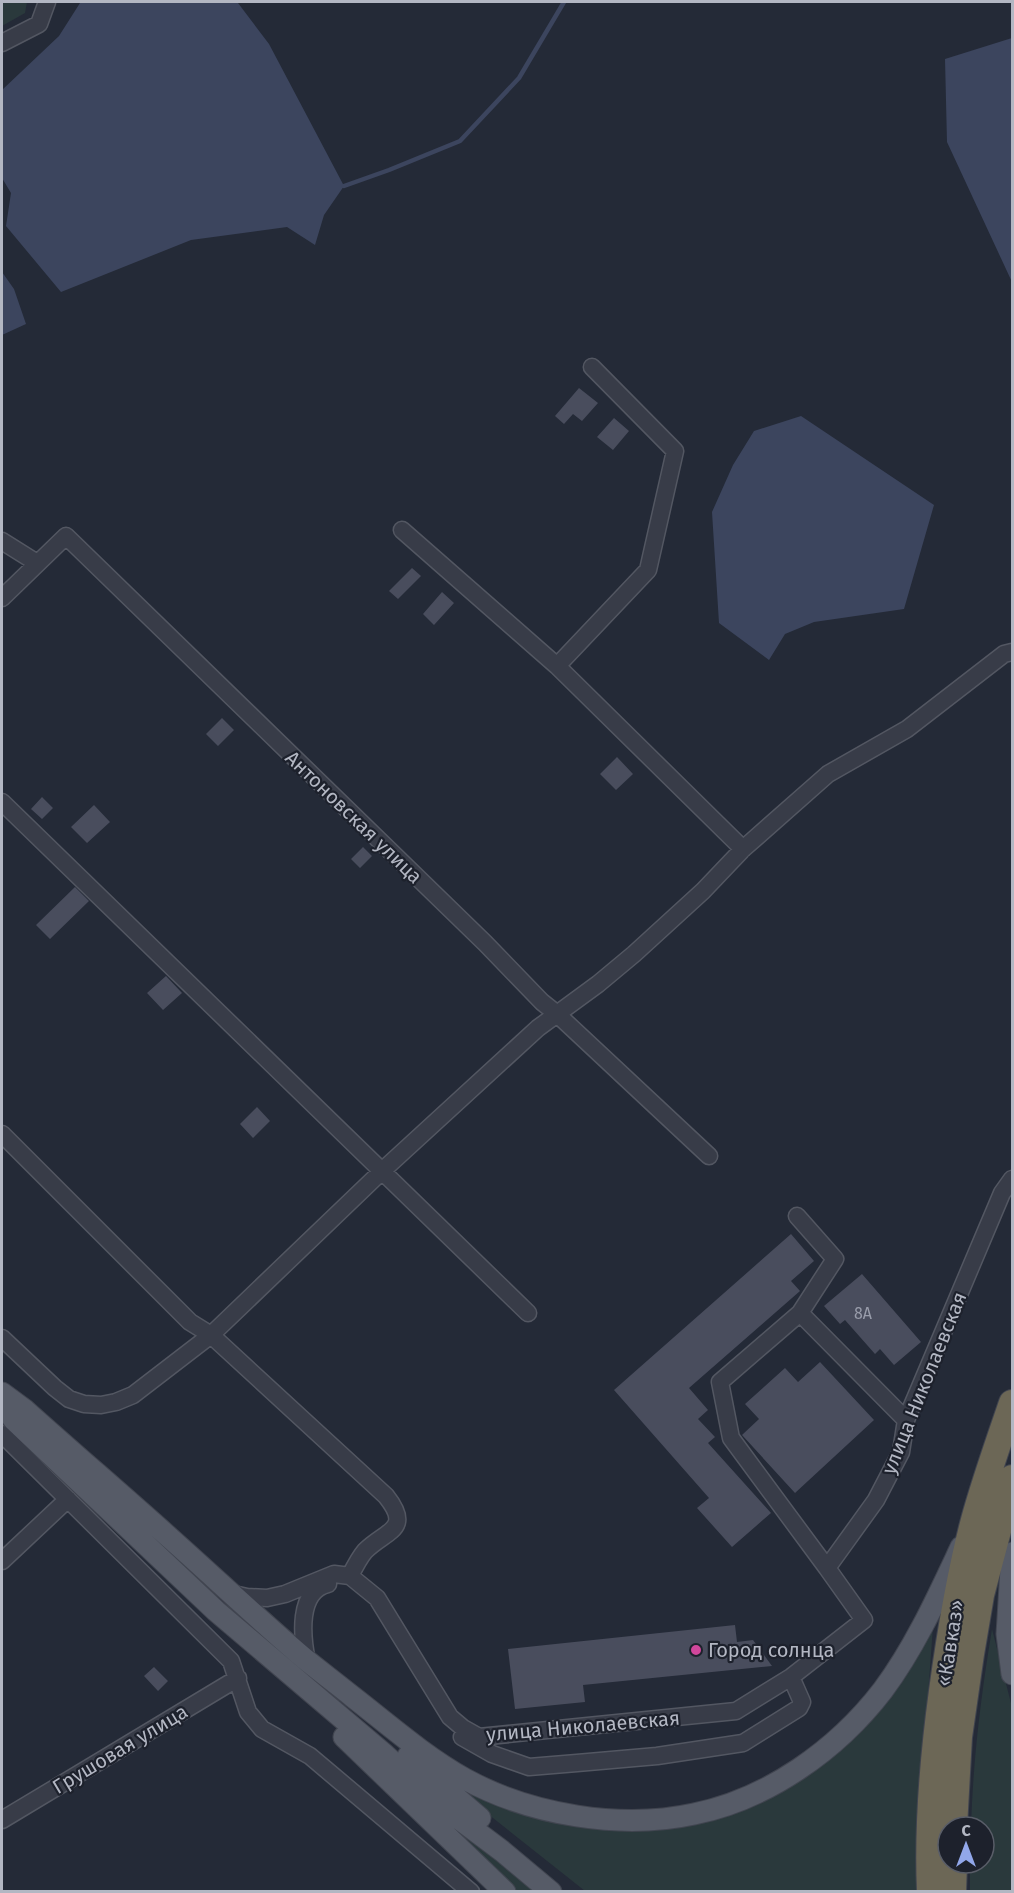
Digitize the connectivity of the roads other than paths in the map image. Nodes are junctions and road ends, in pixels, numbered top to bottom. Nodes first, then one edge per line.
1 (47, 2) edge
2 (2, 44) edge
3 (592, 367) dead end
4 (402, 530) dead end
5 (2, 541) edge
6 (37, 563) junction
7 (2, 597) edge
8 (1012, 652) edge
9 (557, 666) junction
10 (2, 802) edge
11 (743, 849) junction
12 (557, 1014) junction
13 (2, 1134) edge
14 (709, 1156) dead end
15 (382, 1172) junction
16 (1012, 1179) edge
17 (797, 1215) dead end
18 (528, 1313) dead end
19 (800, 1313) junction
20 (211, 1335) junction
21 (2, 1338) edge
22 (2, 1393) edge
23 (1012, 1403) edge
24 (2, 1404) edge
25 (906, 1420) junction
26 (2, 1434) edge
27 (1012, 1478) edge
28 (68, 1499) junction
29 (974, 1520) junction
30 (1012, 1553) edge
31 (2, 1561) edge
32 (827, 1568) junction
33 (350, 1576) junction
34 (230, 1593) junction
35 (216, 1611) junction
36 (307, 1661) junction
37 (1012, 1674) edge
38 (791, 1677) junction
39 (238, 1678) junction
40 (955, 1815) edge
41 (2, 1820) edge
42 (954, 1875) edge
43 (471, 1892) edge
44 (505, 1892) edge
45 (550, 1892) edge
46 (567, 1892) edge
47 (930, 1892) edge
48 (953, 1892) edge

1 - 2 street
3 - 9 street
4 - 9 street
5 - 6 street
6 - 7 street, Антоновская улица
6 - 12 street, Антоновская улица
8 - 11 street
9 - 11 street
10 - 15 street
11 - 12 street
12 - 14 street, Антоновская улица
12 - 15 street
13 - 20 street
15 - 18 street
15 - 20 street
16 - 25 street, улица Николаевская
17 - 19 street
19 - 25 street
19 - 32 street
20 - 21 street
20 - 33 street
22 - 34 main road
23 - 29 highway, «Кавказ»
24 - 35 main road
25 - 32 street, улица Николаевская
26 - 28 street
27 - 40 highway, «Кавказ»
28 - 31 street
28 - 39 street
29 - 36 main road
29 - 47 highway, «Кавказ»
30 - 37 main road
32 - 38 street, улица Николаевская
33 - 34 street
33 - 38 street, улица Николаевская
34 - 36 main road
35 - 44 main road
35 - 45 main road
36 - 38 street, улица Николаевская
36 - 46 main road
39 - 41 street, Грушовая улица
39 - 43 street
42 - 48 highway

